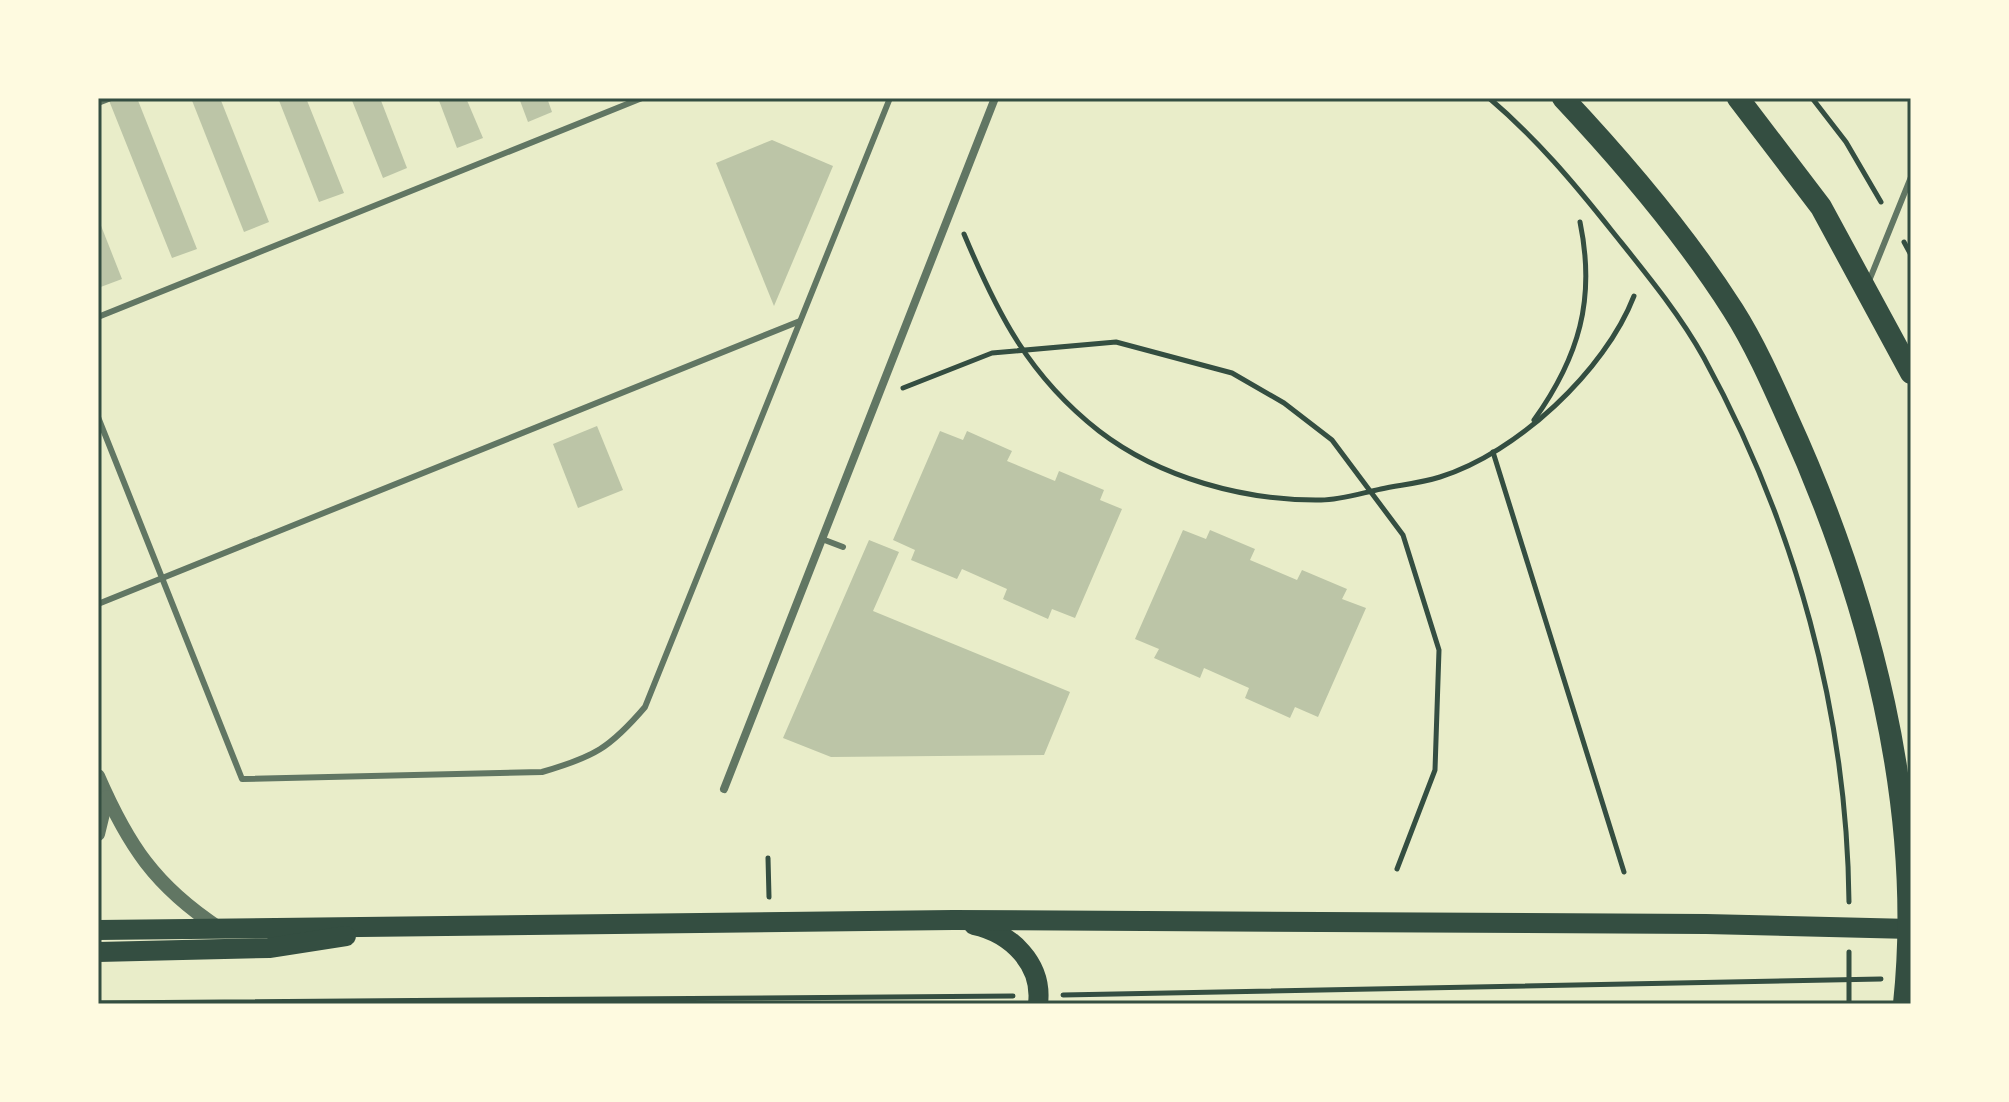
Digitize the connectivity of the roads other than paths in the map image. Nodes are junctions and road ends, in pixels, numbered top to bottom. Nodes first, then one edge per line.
1 (111, 98) edge
2 (642, 98) edge
3 (890, 98) edge
4 (995, 98) edge
5 (1563, 98) edge
6 (1738, 98) edge
7 (98, 103) edge
8 (1911, 177) edge
9 (1867, 288) junction
10 (98, 317) edge
11 (801, 321) junction
12 (1911, 373) edge
13 (98, 417) edge
14 (822, 539) junction
15 (843, 547) dead end
16 (162, 578) junction
17 (98, 604) edge
18 (98, 776) edge
19 (724, 789) dead end
20 (107, 797) junction
21 (98, 834) edge
22 (953, 920) junction
23 (418, 925) junction
24 (219, 928) junction
25 (98, 930) edge
26 (1911, 932) edge
27 (98, 952) edge
28 (1038, 1000) edge
29 (1904, 1004) edge

1 - 7 lane
2 - 10 lane
3 - 11 lane
4 - 14 street
5 - 26 highway
6 - 9 highway
8 - 9 lane
9 - 12 highway
11 - 16 lane
11 - 16 lane
13 - 16 lane
14 - 15 lane
14 - 19 street
16 - 17 lane
18 - 20 street
20 - 21 street
20 - 24 street
22 - 23 main road
22 - 26 main road
22 - 28 main road
23 - 24 main road
23 - 27 main road
24 - 25 main road
26 - 29 highway

